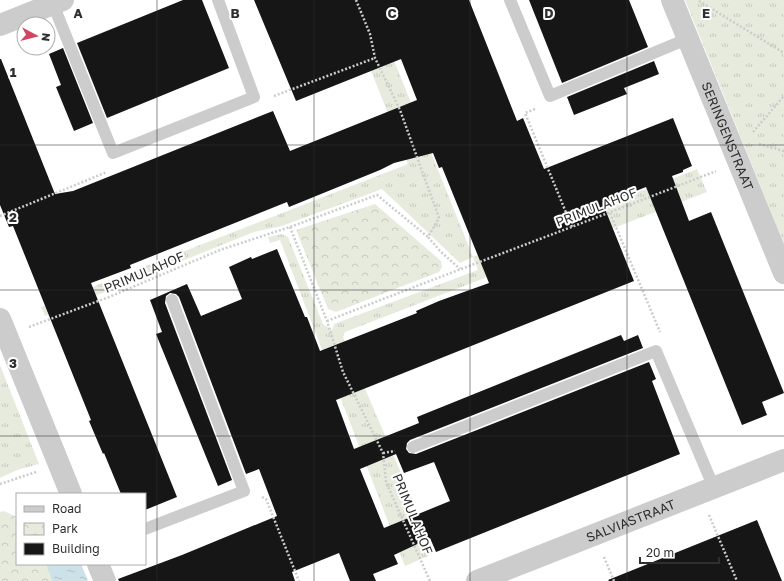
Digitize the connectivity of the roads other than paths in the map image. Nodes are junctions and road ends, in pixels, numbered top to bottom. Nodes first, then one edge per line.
1 (218, 0) edge
2 (510, 0) edge
3 (672, 0) edge
4 (58, 2) edge
5 (0, 25) edge
6 (687, 39) junction
7 (784, 272) edge
8 (172, 300) dead end
9 (2, 332) edge
10 (413, 447) dead end
11 (784, 460) edge
12 (707, 490) junction
13 (71, 493) edge
14 (146, 529) edge
15 (98, 565) edge
16 (105, 581) edge
17 (477, 581) edge

1 - 4 lane
2 - 6 lane
3 - 6 street, SERINGENSTRAAT
4 - 5 street
6 - 7 street, SERINGENSTRAAT
8 - 14 lane
9 - 13 street
10 - 12 lane
11 - 12 street, SALVIASTRAAT
12 - 17 street, SALVIASTRAAT
15 - 16 street

